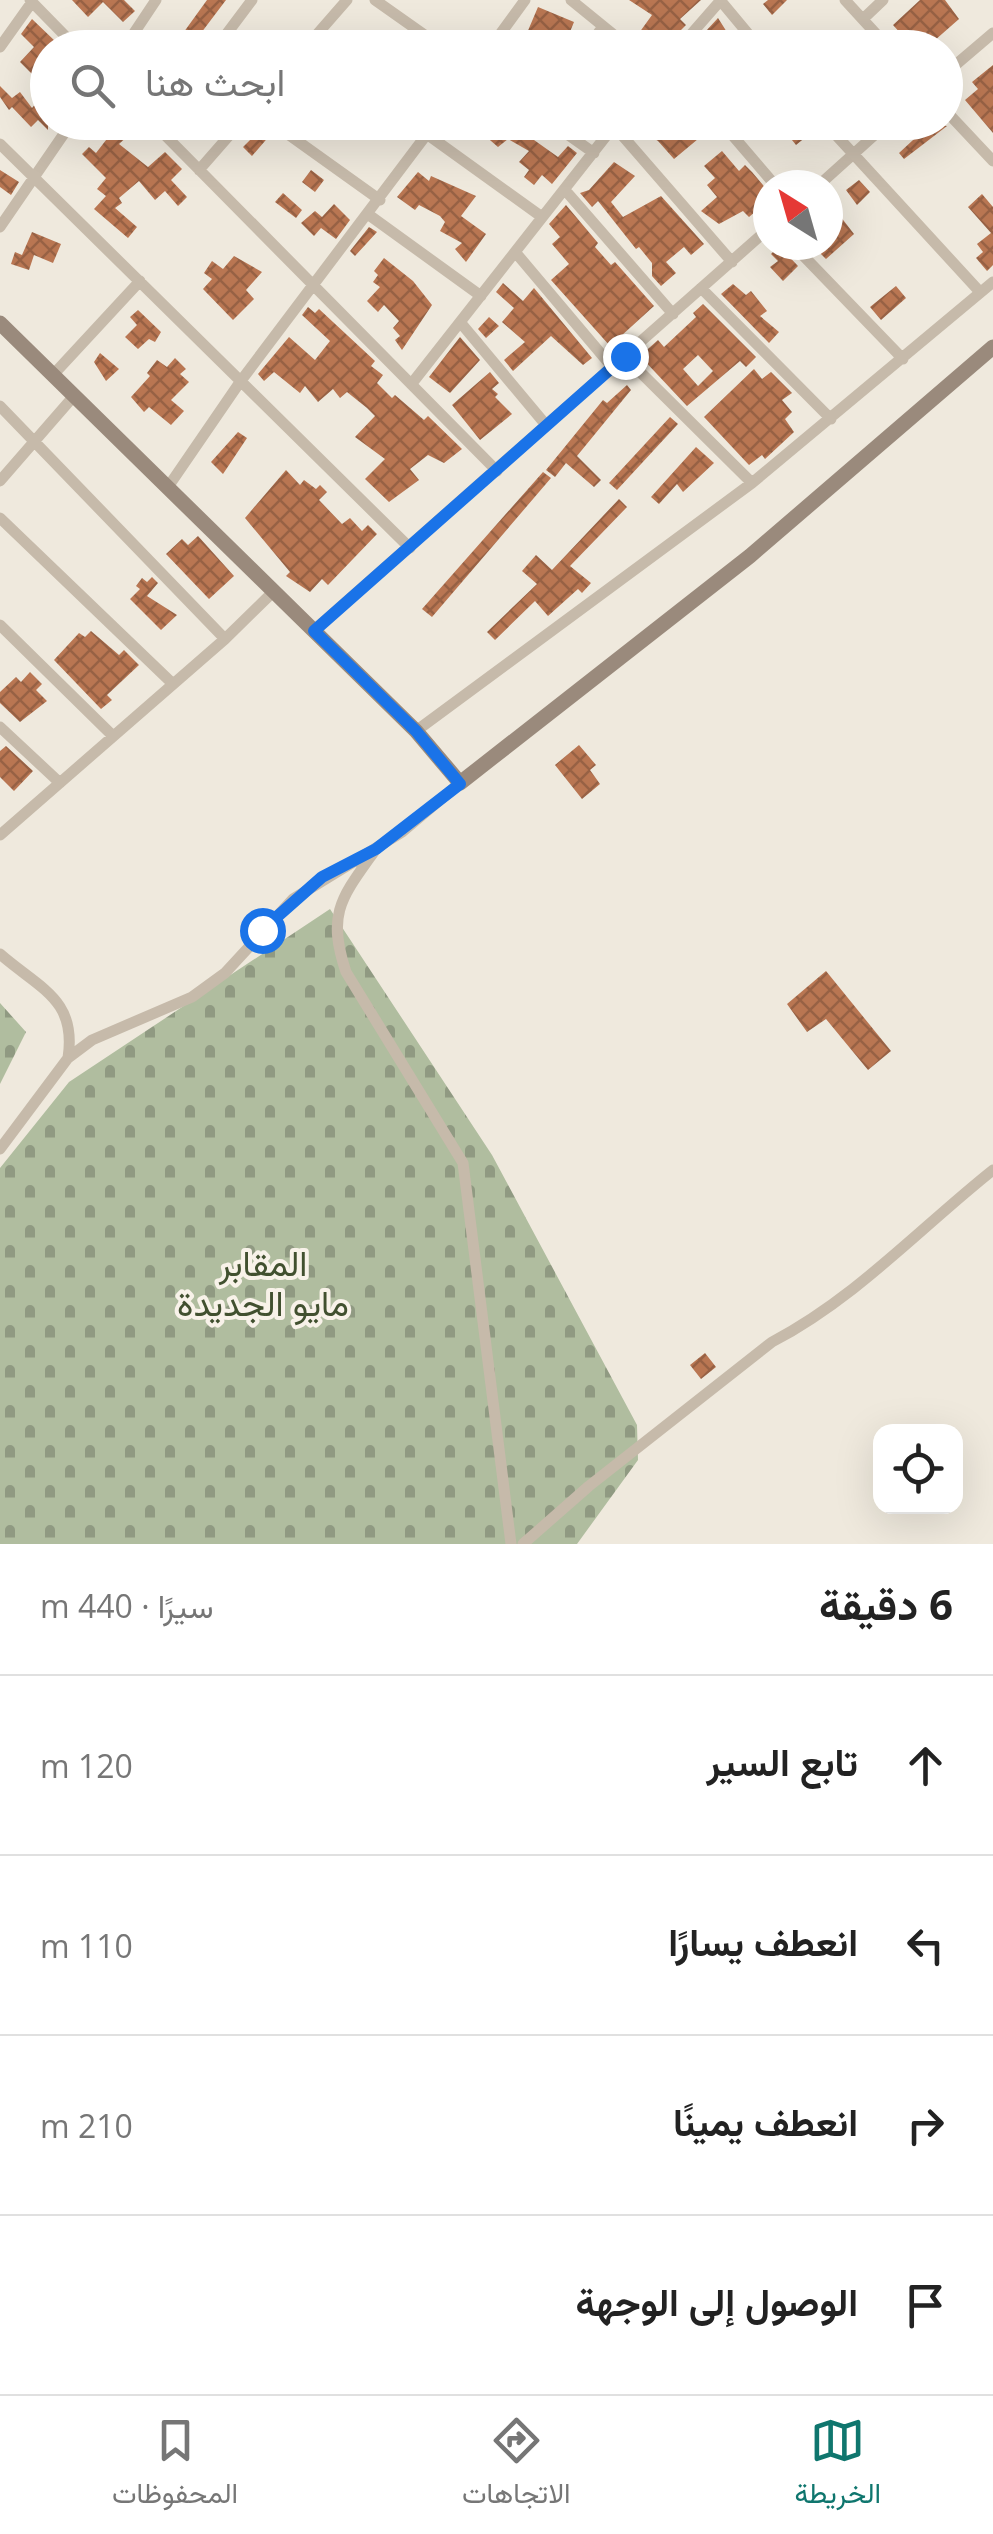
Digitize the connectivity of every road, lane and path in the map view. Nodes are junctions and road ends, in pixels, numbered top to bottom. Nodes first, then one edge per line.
1 (156, 0) edge
2 (252, 0) edge
3 (347, 0) edge
4 (375, 0) edge
5 (525, 0) edge
6 (571, 0) edge
7 (721, 0) edge
8 (845, 0) edge
9 (883, 0) edge
10 (31, 1) edge
11 (863, 18) junction
12 (603, 26) junction
13 (59, 30) edge
14 (136, 30) edge
15 (230, 30) edge
16 (321, 30) edge
17 (418, 30) edge
18 (503, 30) edge
19 (600, 30) edge
20 (608, 30) edge
21 (695, 30) edge
22 (745, 30) edge
23 (873, 30) edge
24 (993, 33) edge
25 (0, 47) edge
26 (963, 59) edge
27 (963, 129) edge
28 (59, 140) edge
29 (171, 140) edge
30 (226, 140) edge
31 (295, 140) edge
32 (424, 140) edge
33 (435, 140) edge
34 (576, 140) edge
35 (603, 140) edge
36 (629, 140) edge
37 (736, 140) edge
38 (839, 140) edge
39 (869, 140) edge
40 (0, 144) edge
41 (594, 152) junction
42 (852, 156) junction
43 (993, 161) edge
44 (200, 170) junction
45 (762, 170) edge
46 (836, 170) edge
47 (34, 176) junction
48 (565, 190) junction
49 (380, 200) junction
50 (369, 215) junction
51 (542, 218) junction
52 (0, 227) edge
53 (753, 243) edge
54 (516, 253) junction
55 (807, 260) edge
56 (732, 262) junction
57 (140, 281) junction
58 (993, 282) edge
59 (313, 284) junction
60 (701, 288) junction
61 (980, 292) junction
62 (480, 296) junction
63 (674, 314) junction
64 (460, 322) junction
65 (0, 323) edge
66 (993, 347) edge
67 (625, 356) junction
68 (903, 359) junction
69 (613, 368) junction
70 (52, 376) junction
71 (240, 382) junction
72 (412, 382) junction
73 (73, 397) junction
74 (0, 406) edge
75 (831, 419) junction
76 (546, 426) junction
77 (34, 440) junction
78 (497, 470) junction
79 (0, 480) edge
80 (752, 482) junction
81 (168, 488) junction
82 (0, 518) edge
83 (410, 548) junction
84 (274, 591) junction
85 (0, 625) edge
86 (314, 631) junction
87 (225, 639) junction
88 (173, 684) junction
89 (0, 726) edge
90 (416, 731) junction
91 (113, 736) junction
92 (60, 783) junction
93 (460, 784) junction
94 (2, 831) edge
95 (376, 849) junction
96 (0, 954) edge
97 (68, 1058) junction
98 (0, 1148) edge
99 (993, 1170) edge
100 (510, 1544) edge
101 (523, 1544) edge

1 - 14 street
2 - 15 street
3 - 16 street
4 - 17 street
5 - 18 street
6 - 12 street
7 - 21 street
7 - 22 street
8 - 11 street
9 - 11 street
10 - 13 street
10 - 25 street
11 - 23 street
12 - 19 street
12 - 20 street
24 - 26 street
27 - 43 street
28 - 47 street
29 - 44 street
30 - 44 street
31 - 49 street
32 - 49 street
33 - 51 street
34 - 41 street
35 - 41 street
36 - 56 street
37 - 45 street
38 - 42 street
39 - 42 street
40 - 47 street
41 - 48 street
42 - 46 street
42 - 61 street
44 - 59 street
47 - 52 street
47 - 57 street
48 - 51 street
48 - 63 street
49 - 50 street
50 - 59 street
50 - 62 street
51 - 54 street
53 - 56 street
54 - 62 street
54 - 69 street
55 - 68 street
56 - 60 street
57 - 70 street
57 - 71 street
58 - 61 street
59 - 71 street
59 - 72 street
60 - 63 street
60 - 75 street
61 - 68 street
62 - 64 street
63 - 67 street
64 - 72 street
64 - 76 street
65 - 70 street
66 - 93 street
67 - 69 street
67 - 80 street
68 - 75 street
69 - 76 street
70 - 73 street
71 - 81 street
71 - 83 street
72 - 78 street
73 - 77 street
73 - 81 street
74 - 77 street
75 - 80 street
76 - 78 street
77 - 79 street
77 - 87 street
78 - 83 street
80 - 90 street
81 - 84 street
82 - 88 street
83 - 86 street
84 - 86 street
84 - 87 street
85 - 91 street
86 - 90 street
87 - 88 street
88 - 91 street
89 - 92 street
90 - 93 street
91 - 92 street
92 - 94 street
93 - 95 street
95 - 97 street
95 - 100 street
96 - 97 street
97 - 98 street
99 - 101 street

